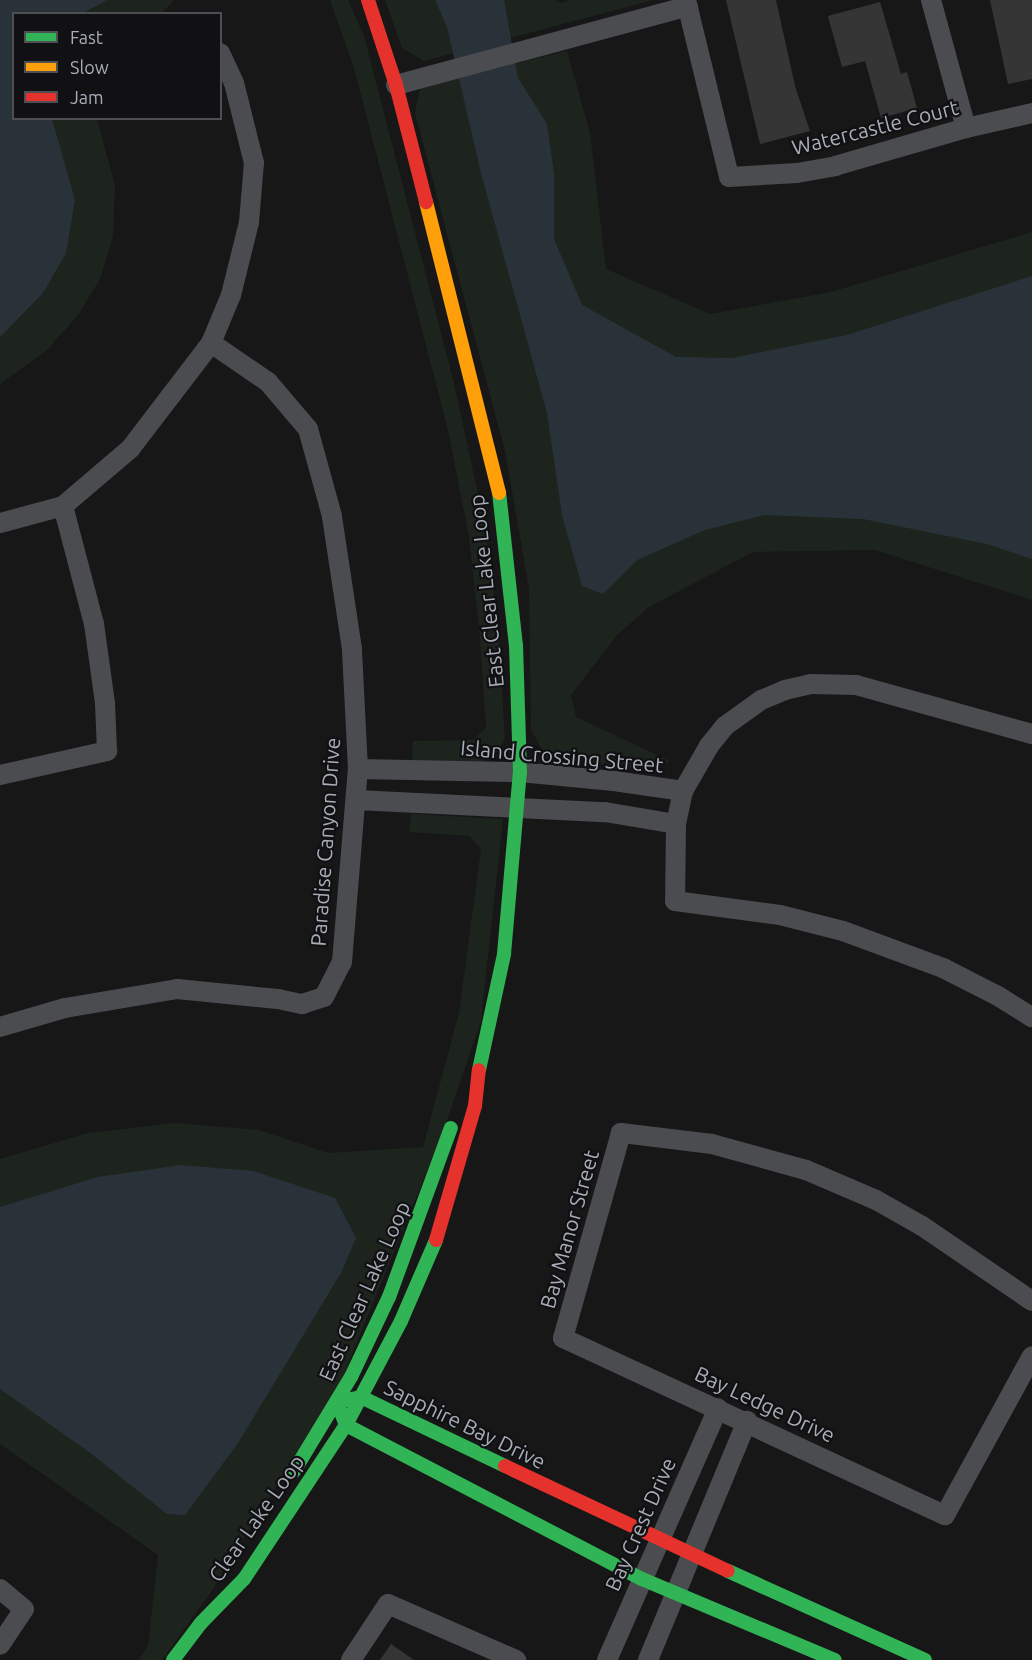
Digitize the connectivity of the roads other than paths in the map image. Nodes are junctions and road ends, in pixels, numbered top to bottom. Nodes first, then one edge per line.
1 (356, 0) edge
2 (368, 0) edge
3 (931, 0) edge
4 (687, 3) edge
5 (375, 27) junction
6 (222, 57) edge
7 (396, 86) junction
8 (1032, 113) edge
9 (966, 128) junction
10 (211, 343) junction
11 (63, 506) junction
12 (0, 524) edge
13 (1032, 734) edge
14 (358, 769) junction
15 (437, 771) junction
16 (520, 772) junction
17 (0, 775) edge
18 (683, 791) junction
19 (356, 800) junction
20 (436, 804) junction
21 (518, 808) junction
22 (676, 824) junction
23 (1032, 1017) edge
24 (0, 1027) edge
25 (480, 1055) junction
26 (462, 1095) dead end
27 (455, 1117) dead end
28 (1032, 1301) edge
29 (563, 1338) joint
30 (1032, 1356) edge
31 (362, 1397) junction
32 (337, 1402) junction
33 (718, 1408) junction
34 (747, 1421) junction
35 (346, 1425) junction
36 (288, 1481) dead end
37 (659, 1540) junction
38 (692, 1555) junction
39 (230, 1572) dead end
40 (642, 1579) junction
41 (0, 1589) edge
42 (676, 1593) junction
43 (201, 1623) junction
44 (0, 1645) edge
45 (173, 1660) edge
46 (351, 1660) edge
47 (516, 1660) edge
48 (607, 1660) edge
49 (648, 1660) edge
50 (834, 1660) edge
51 (925, 1660) edge

1 - 5 street, East Clear Lake Loop
2 - 5 street, East Clear Lake Loop
3 - 9 street
4 - 7 street
4 - 9 street, Watercastle Court
5 - 7 street, East Clear Lake Loop
6 - 10 street
7 - 16 street, East Clear Lake Loop
8 - 9 street, Watercastle Court
10 - 11 street
10 - 14 street, Paradise Canyon Drive
11 - 12 street
11 - 17 street
13 - 18 street
14 - 15 street, Island Crossing Street
14 - 19 street, Paradise Canyon Drive
15 - 16 street, Island Crossing Street
15 - 20 street, Island Crossing Street
16 - 18 street, Island Crossing Street
16 - 21 street, East Clear Lake Loop
18 - 22 street
19 - 20 street
19 - 24 street, Paradise Canyon Drive
20 - 21 street
21 - 22 street
21 - 25 street, East Clear Lake Loop
22 - 23 street
25 - 26 street, East Clear Lake Loop
25 - 31 street, East Clear Lake Loop
27 - 32 street, East Clear Lake Loop
28 - 29 street, Bay Manor Street
29 - 33 street, Bay Ledge Drive
30 - 34 street, Bay Ledge Drive
31 - 32 street, Sapphire Bay Drive
31 - 35 street, East Clear Lake Loop
31 - 37 street, Sapphire Bay Drive
32 - 35 street
32 - 36 street, East Clear Lake Loop
33 - 34 street, Bay Ledge Drive
33 - 37 street, Bay Crest Drive
34 - 38 street
35 - 40 street
35 - 43 street, Clear Lake Loop
37 - 38 street, Sapphire Bay Drive
37 - 40 street, Bay Crest Drive
38 - 42 street
38 - 51 street, Sapphire Bay Drive
39 - 43 street
40 - 42 street
40 - 48 street, Bay Crest Drive
41 - 44 street
42 - 49 street
42 - 50 street
43 - 45 street, Clear Lake Loop
46 - 47 street

